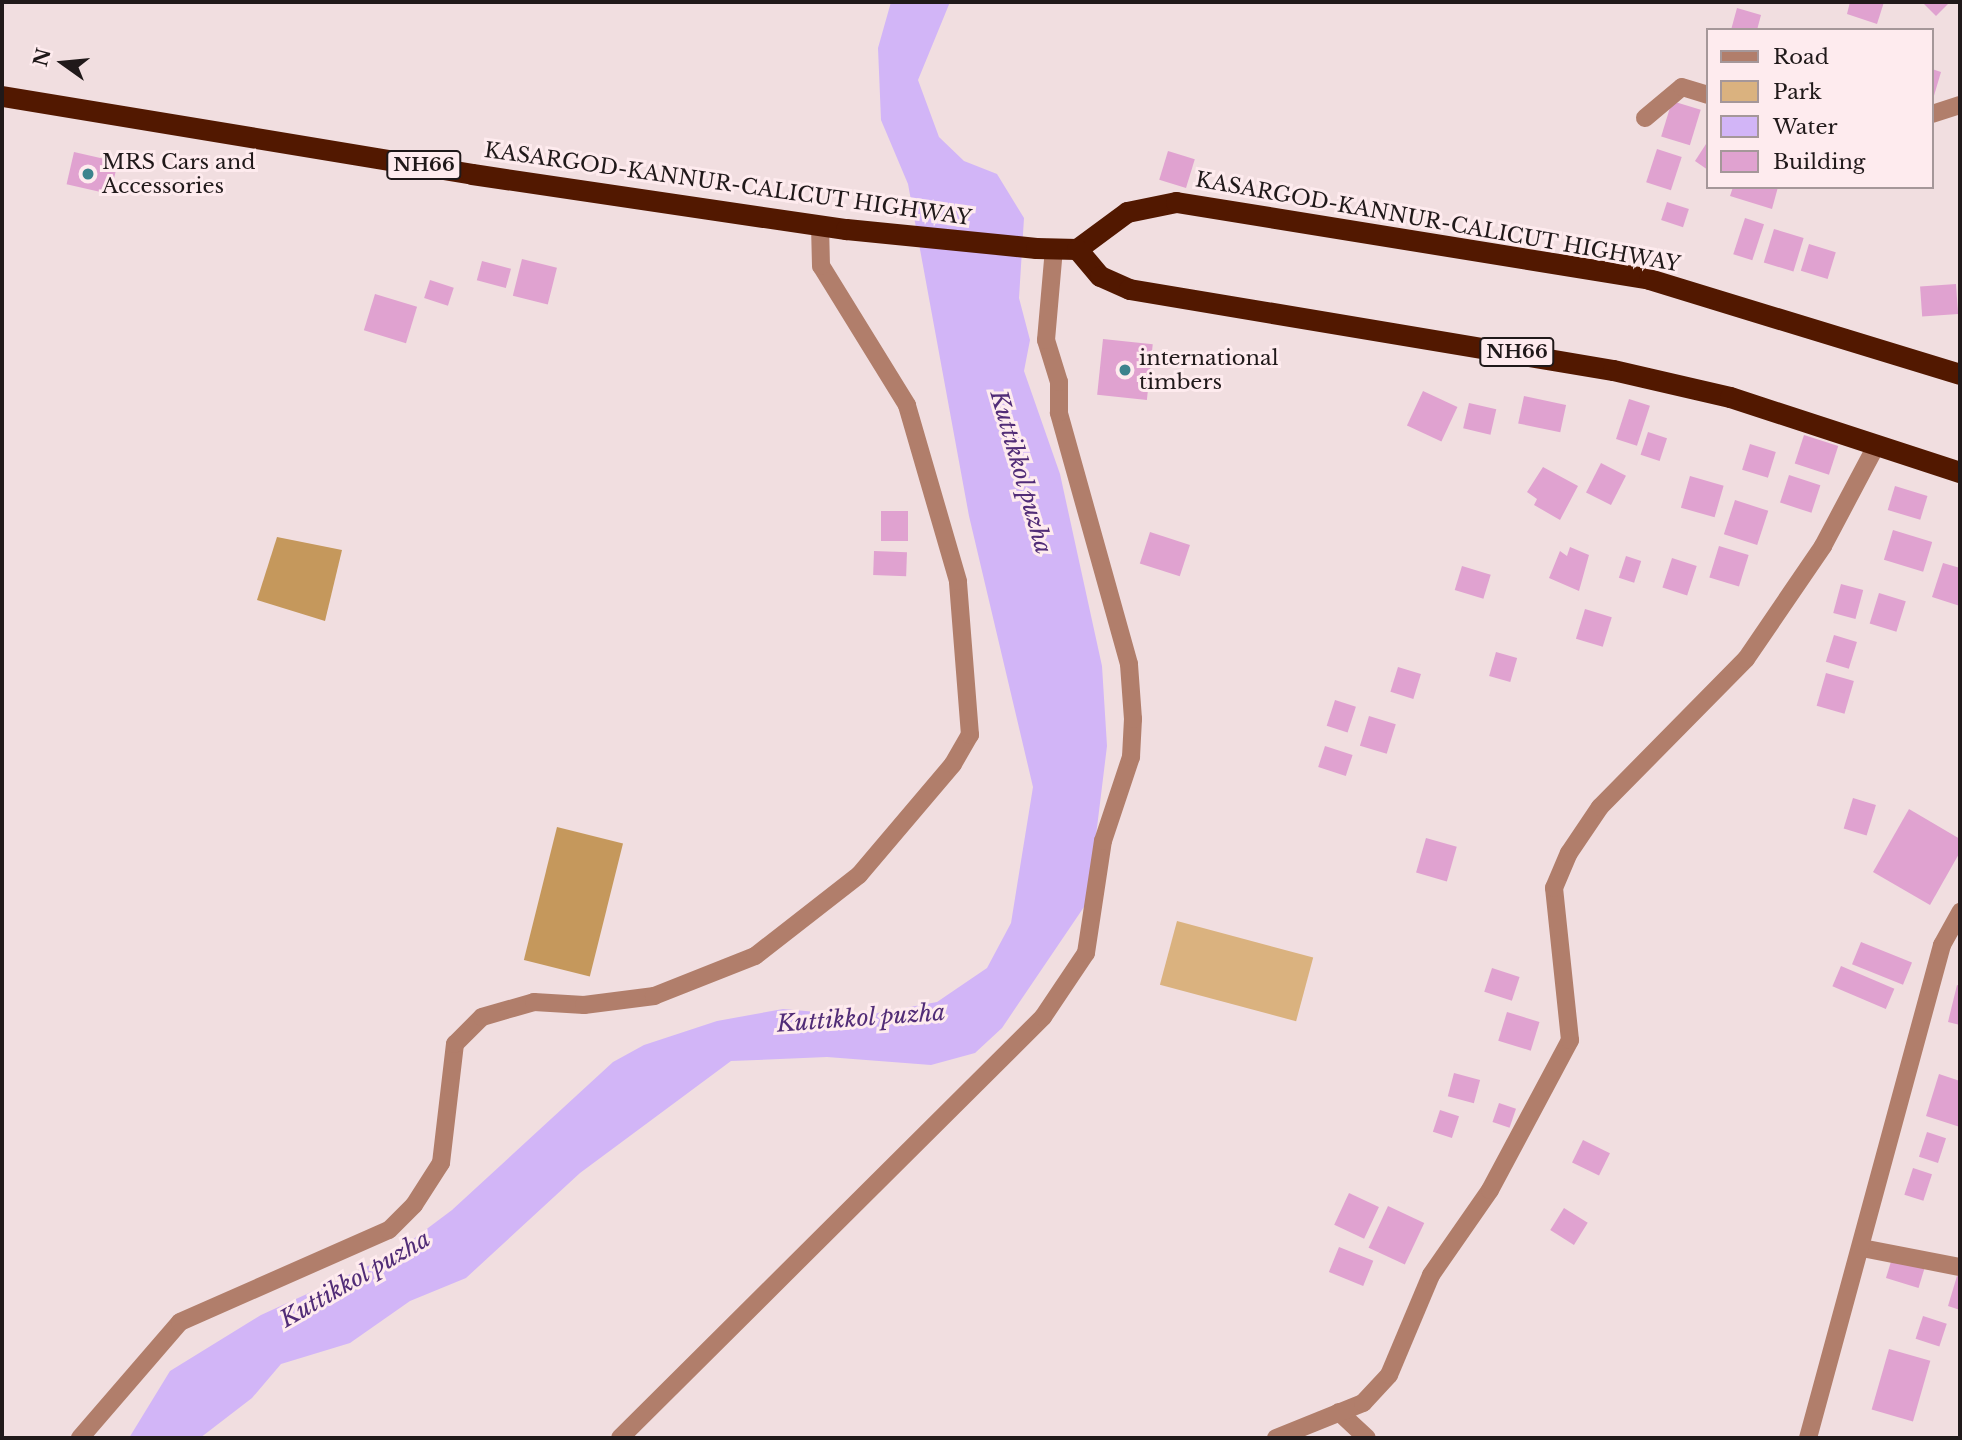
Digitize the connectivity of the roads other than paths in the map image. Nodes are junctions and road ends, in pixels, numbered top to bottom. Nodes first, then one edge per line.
1 (1706, 94) edge
2 (2, 96) edge
3 (1960, 105) edge
4 (1934, 113) edge
5 (1645, 118) dead end
6 (820, 225) junction
7 (1045, 248) junction
8 (1077, 249) junction
9 (1960, 374) edge
10 (1877, 444) junction
11 (1960, 472) edge
12 (1960, 912) edge
13 (1862, 1248) junction
14 (1960, 1267) edge
15 (1339, 1412) junction
16 (80, 1438) edge
17 (620, 1438) edge
18 (1276, 1438) edge
19 (1367, 1438) edge
20 (1808, 1438) edge

1 - 5 street
2 - 6 highway, KASARGOD-KANNUR-CALICUT HIGHWAY / NH66
3 - 4 street
6 - 7 highway, KASARGOD-KANNUR-CALICUT HIGHWAY / NH66
6 - 16 street
7 - 8 highway, KASARGOD-KANNUR-CALICUT HIGHWAY / NH66
7 - 17 street
8 - 9 highway, KASARGOD-KANNUR-CALICUT HIGHWAY
8 - 10 highway, NH66
10 - 11 highway, NH66
10 - 15 street
12 - 13 street
13 - 14 street
13 - 20 street
15 - 18 street
15 - 19 street

